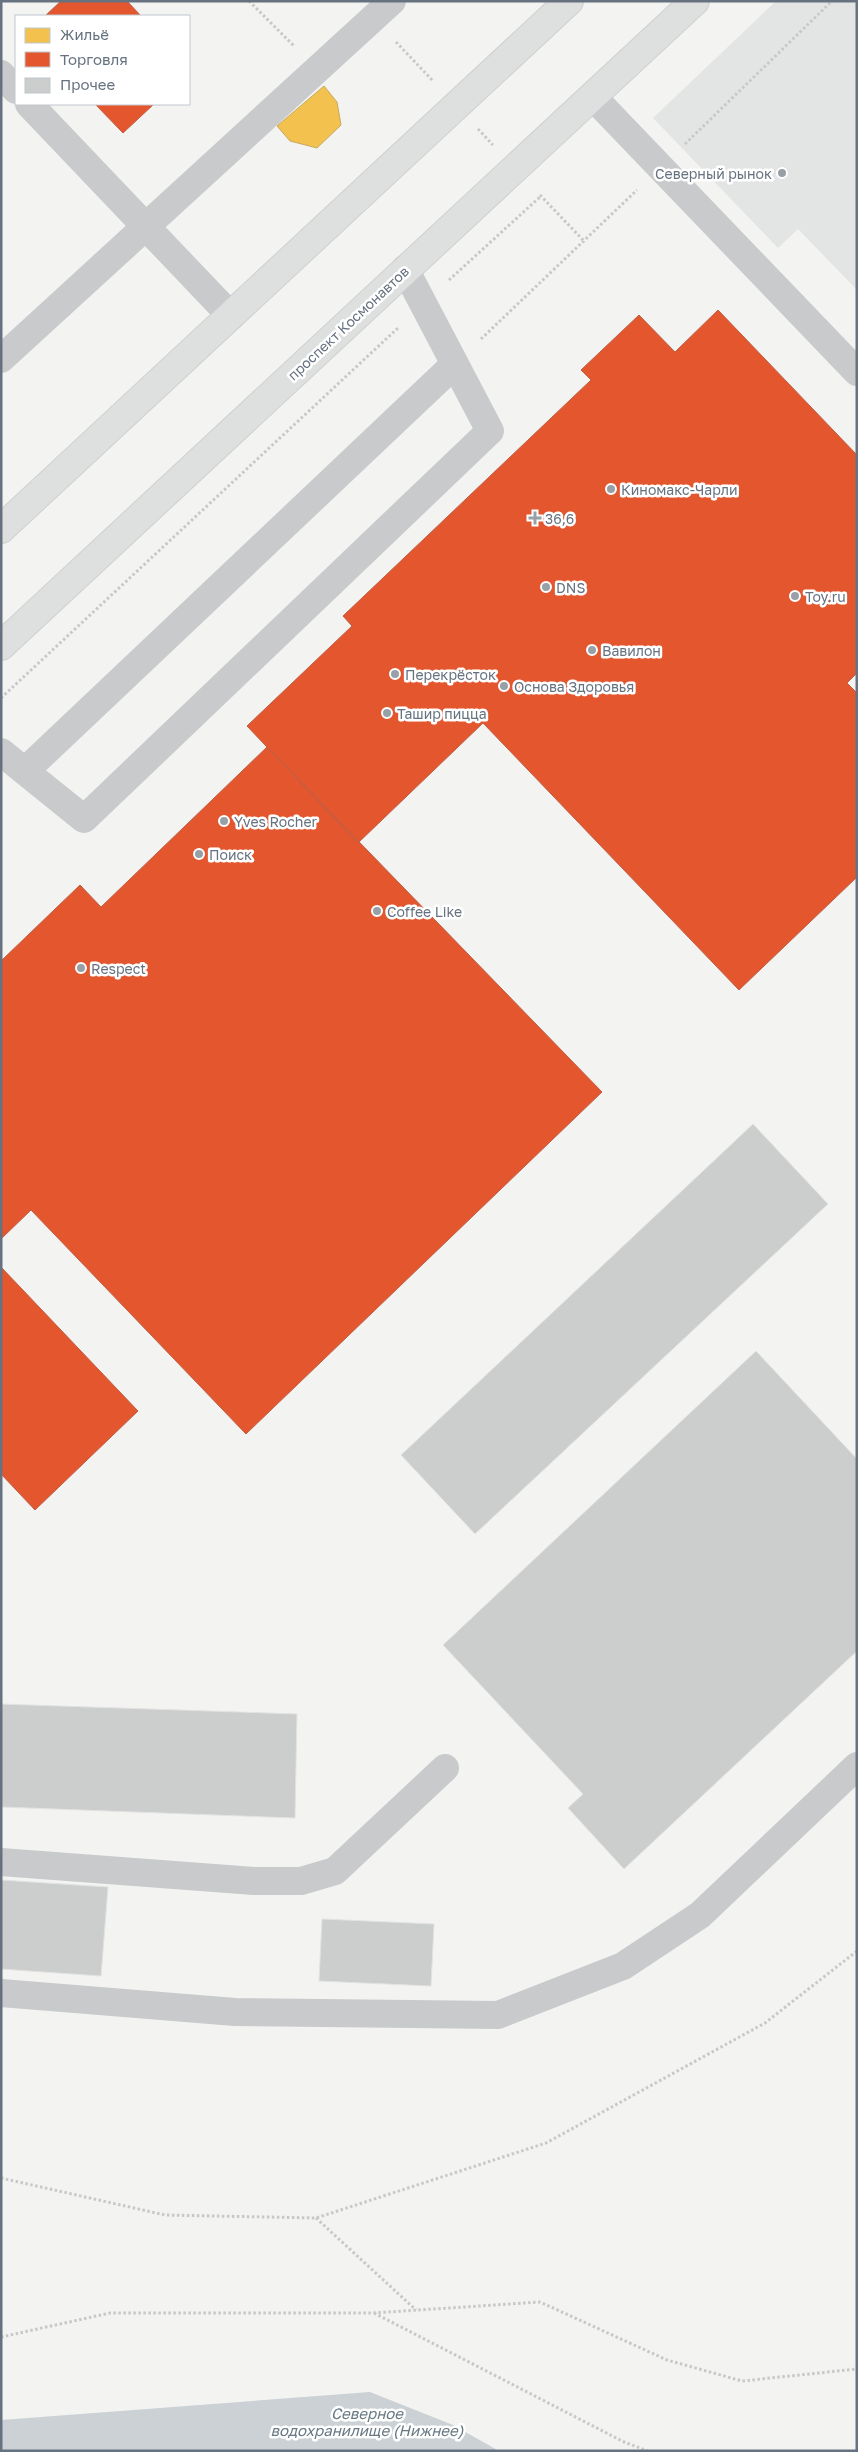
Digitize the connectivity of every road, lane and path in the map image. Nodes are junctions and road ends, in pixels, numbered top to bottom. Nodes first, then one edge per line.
1 (249, 1) edge
2 (392, 1) edge
3 (568, 1) edge
4 (695, 1) edge
5 (318, 69) junction
6 (1, 74) edge
7 (15, 89) edge
8 (594, 97) junction
9 (30, 105) edge
10 (541, 196) dead end
11 (145, 227) junction
12 (405, 269) junction
13 (423, 304) junction
14 (231, 316) junction
15 (1, 359) edge
16 (455, 364) junction
17 (857, 372) edge
18 (1, 529) edge
19 (1, 646) edge
20 (1, 698) edge
21 (1, 752) edge
22 (25, 771) junction
23 (857, 1766) edge
24 (445, 1768) dead end
25 (1, 1862) edge
26 (857, 1951) edge
27 (1, 1993) edge
28 (1, 2178) edge
29 (316, 2218) junction
30 (416, 2310) junction
31 (373, 2313) junction
32 (1, 2337) edge
33 (857, 2370) edge
34 (648, 2451) edge

1 - 5 path
2 - 5 street
3 - 14 main road
4 - 8 main road, проспект Космонавтов
5 - 11 street
6 - 7 street
8 - 12 main road, проспект Космонавтов
8 - 17 street
9 - 11 street
10 - 13 path
11 - 14 street
11 - 15 street
12 - 13 street
12 - 19 main road, проспект Космонавтов
13 - 16 street
13 - 20 path
14 - 18 main road
16 - 22 street
16 - 22 street
21 - 22 street
23 - 27 street
24 - 25 street
26 - 29 path
28 - 29 path
29 - 30 path
30 - 31 path
30 - 33 path
31 - 32 path
31 - 34 path

